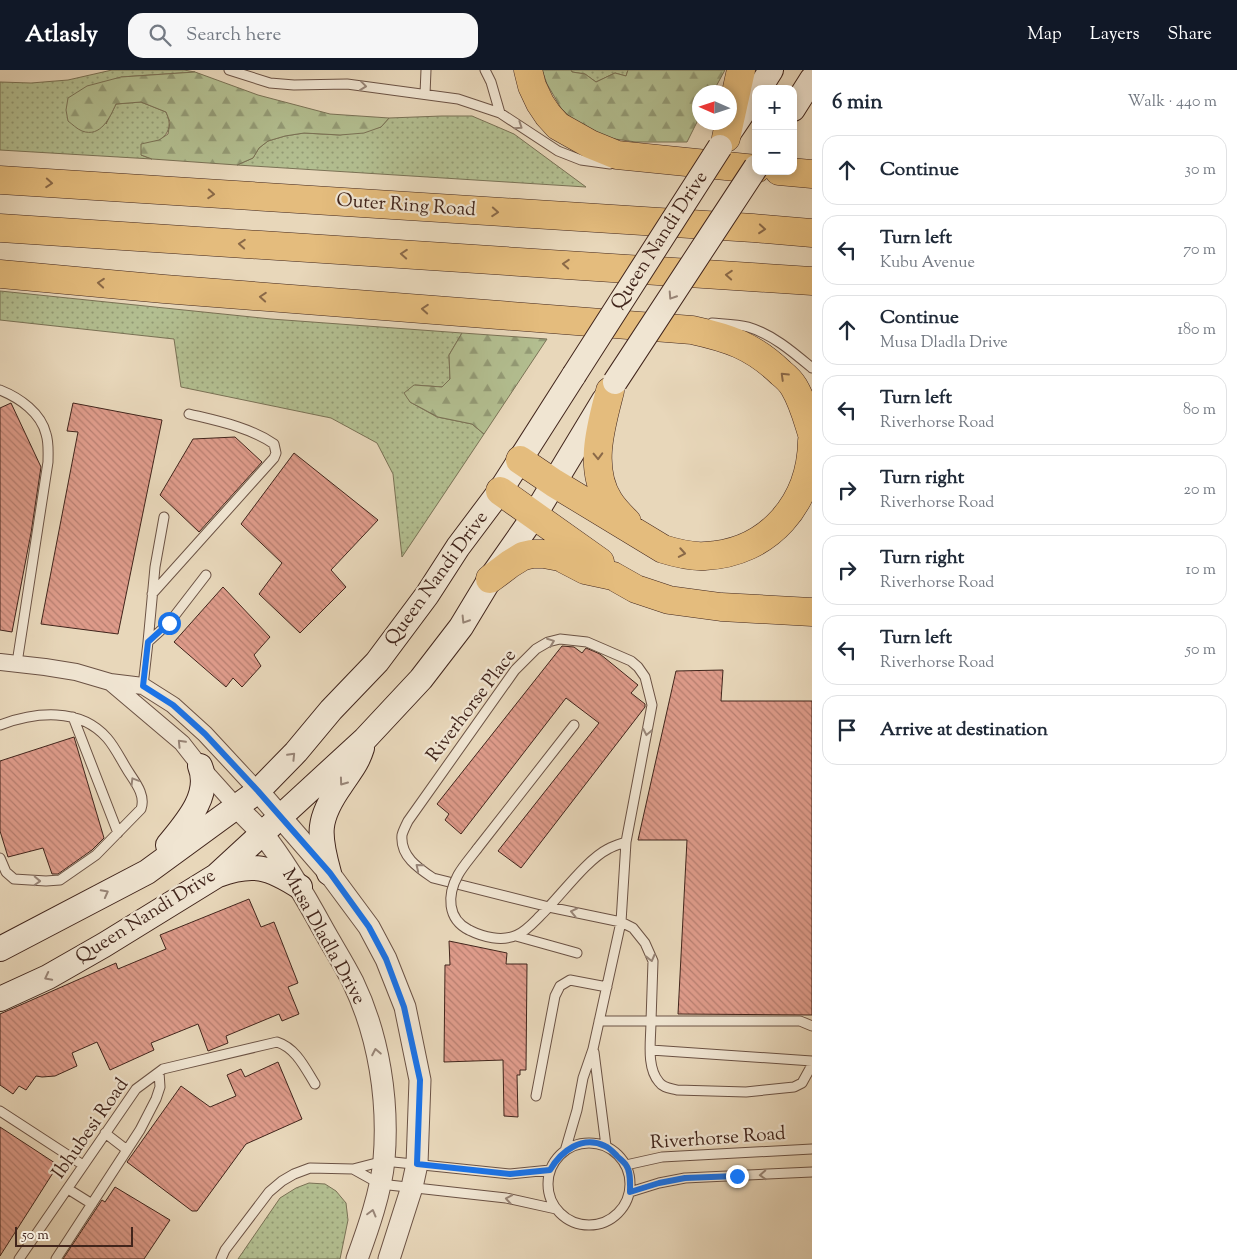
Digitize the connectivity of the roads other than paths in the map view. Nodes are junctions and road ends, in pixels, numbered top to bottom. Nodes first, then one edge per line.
1 (229, 70) edge
2 (426, 70) edge
3 (485, 70) edge
4 (528, 70) edge
5 (741, 70) edge
6 (771, 70) edge
7 (812, 79) edge
8 (762, 85) edge
9 (425, 94) junction
10 (752, 99) edge
11 (797, 103) edge
12 (500, 113) junction
13 (717, 150) junction
14 (752, 166) edge
15 (797, 173) edge
16 (752, 174) edge
17 (812, 174) edge
18 (0, 180) edge
19 (0, 228) edge
20 (812, 233) edge
21 (0, 274) edge
22 (812, 281) edge
23 (459, 312) junction
24 (812, 368) edge
25 (613, 386) junction
26 (0, 390) edge
27 (189, 414) dead end
28 (812, 434) edge
29 (812, 440) edge
30 (520, 460) junction
31 (554, 483) junction
32 (500, 491) junction
33 (534, 516) junction
34 (164, 517) dead end
35 (638, 535) junction
36 (206, 575) dead end
37 (613, 576) junction
38 (490, 579) junction
39 (152, 594) junction
40 (812, 612) edge
41 (148, 642) junction
42 (0, 662) edge
43 (17, 663) junction
44 (110, 682) junction
45 (143, 686) junction
46 (73, 717) junction
47 (0, 725) edge
48 (574, 725) dead end
49 (365, 739) junction
50 (200, 766) junction
51 (258, 791) junction
52 (236, 806) junction
53 (280, 816) junction
54 (118, 833) junction
55 (262, 833) junction
56 (626, 842) junction
57 (0, 858) edge
58 (147, 872) junction
59 (330, 873) junction
60 (216, 876) junction
61 (300, 887) junction
62 (549, 907) junction
63 (622, 922) junction
64 (516, 936) junction
65 (0, 948) edge
66 (577, 953) dead end
67 (607, 987) junction
68 (0, 998) edge
69 (599, 1021) junction
70 (651, 1021) junction
71 (812, 1026) edge
72 (593, 1049) junction
73 (651, 1050) junction
74 (812, 1061) edge
75 (812, 1065) edge
76 (159, 1072) junction
77 (315, 1084) dead end
78 (536, 1096) dead end
79 (0, 1111) edge
80 (105, 1133) junction
81 (606, 1146) junction
82 (812, 1149) edge
83 (127, 1150) junction
84 (565, 1151) junction
85 (384, 1161) junction
86 (417, 1164) junction
87 (84, 1165) junction
88 (626, 1165) junction
89 (352, 1169) junction
90 (550, 1170) junction
91 (812, 1172) edge
92 (380, 1184) junction
93 (412, 1187) junction
94 (68, 1189) junction
95 (630, 1192) junction
96 (92, 1204) junction
97 (556, 1209) junction
98 (19, 1259) edge
99 (56, 1259) edge
100 (221, 1259) edge
101 (357, 1259) edge
102 (389, 1259) edge

1 -> 9 lane
2 - 9 lane
3 - 12 lane
4 - 13 highway
5 - 13 highway
6 - 8 main road
7 - 11 main road
9 - 12 lane
10 - 13 main road, Queen Nandi Drive
12 -> 13 lane
13 - 14 highway
13 - 30 main road, Queen Nandi Drive, bridge
15 - 17 highway
16 -> 25 main road, Queen Nandi Drive, bridge
18 -> 20 highway, Outer Ring Road
22 -> 19 highway
23 -> 21 highway
23 - 24 lane
28 -> 23 highway
25 - 31 main road, Queen Nandi Drive
25 -> 35 highway
26 - 43 lane
27 - 39 lane
35 -> 29 highway
30 - 31 highway
30 - 32 main road, Queen Nandi Drive
31 - 33 main road, Queen Nandi Drive
31 - 35 highway
32 - 33 highway
51 -> 32 main road, Queen Nandi Drive
33 - 37 highway
33 - 38 main road, Queen Nandi Drive
34 - 39 lane
36 - 41 lane
37 - 38 highway
37 - 40 highway
38 -> 49 main road, Queen Nandi Drive
39 - 41 lane
41 - 45 lane
42 - 43 street
43 - 44 street
44 - 45 street
50 -> 44 street
45 - 51 street
46 - 47 lane
46 - 54 lane
54 -> 46 lane
48 - 64 lane, bridge
49 - 53 main road, Queen Nandi Drive
49 -> 59 main road
50 - 52 street
50 - 58 main road
51 - 52 main road, Queen Nandi Drive
51 - 53 street, Musa Dladla Drive
52 - 55 street, Musa Dladla Drive
52 - 58 main road, Queen Nandi Drive
53 - 55 main road, Queen Nandi Drive
53 - 59 street, Musa Dladla Drive
57 -> 54 lane
55 - 60 main road, Queen Nandi Drive
55 - 61 street, Musa Dladla Drive
56 - 62 lane
62 -> 56 lane, Riverhorse Place
56 - 63 lane, Riverhorse Place
65 -> 58 main road, Queen Nandi Drive
59 - 86 street, Musa Dladla Drive
60 - 61 main road
60 -> 68 main road, Queen Nandi Drive
85 -> 61 street, Musa Dladla Drive
63 -> 62 lane, Riverhorse Place
62 - 64 lane
63 - 67 lane, Riverhorse Place
63 -> 70 lane
64 - 66 lane
67 - 69 lane, Riverhorse Place
67 - 78 lane
69 - 70 lane
69 - 72 lane, Riverhorse Place
70 - 71 lane
70 - 73 lane
72 - 81 lane, Riverhorse Place
72 - 84 lane, Riverhorse Place
73 - 74 lane
73 - 75 lane
76 - 77 lane, Ibhubesi Road
76 - 80 lane, Ibhubesi Road
76 - 83 lane
79 - 87 lane
80 - 83 lane
80 - 87 lane, Ibhubesi Road
81 - 84 lane
81 - 88 lane, Riverhorse Road
82 - 88 lane, Riverhorse Road
83 - 96 lane
84 - 90 lane
85 - 86 lane
85 - 89 lane
85 - 92 street, Musa Dladla Drive
86 - 90 lane
86 - 93 street, Musa Dladla Drive
87 - 94 lane, Ibhubesi Road
88 - 95 lane, Riverhorse Road
89 - 92 lane
89 - 100 lane
90 - 97 lane
91 -> 95 lane, Riverhorse Road
92 - 93 lane
101 -> 92 street, Musa Dladla Drive
97 -> 93 lane
93 - 102 street, Musa Dladla Drive
94 - 96 lane
94 - 98 lane, Ibhubesi Road
95 - 97 lane
96 - 99 lane

